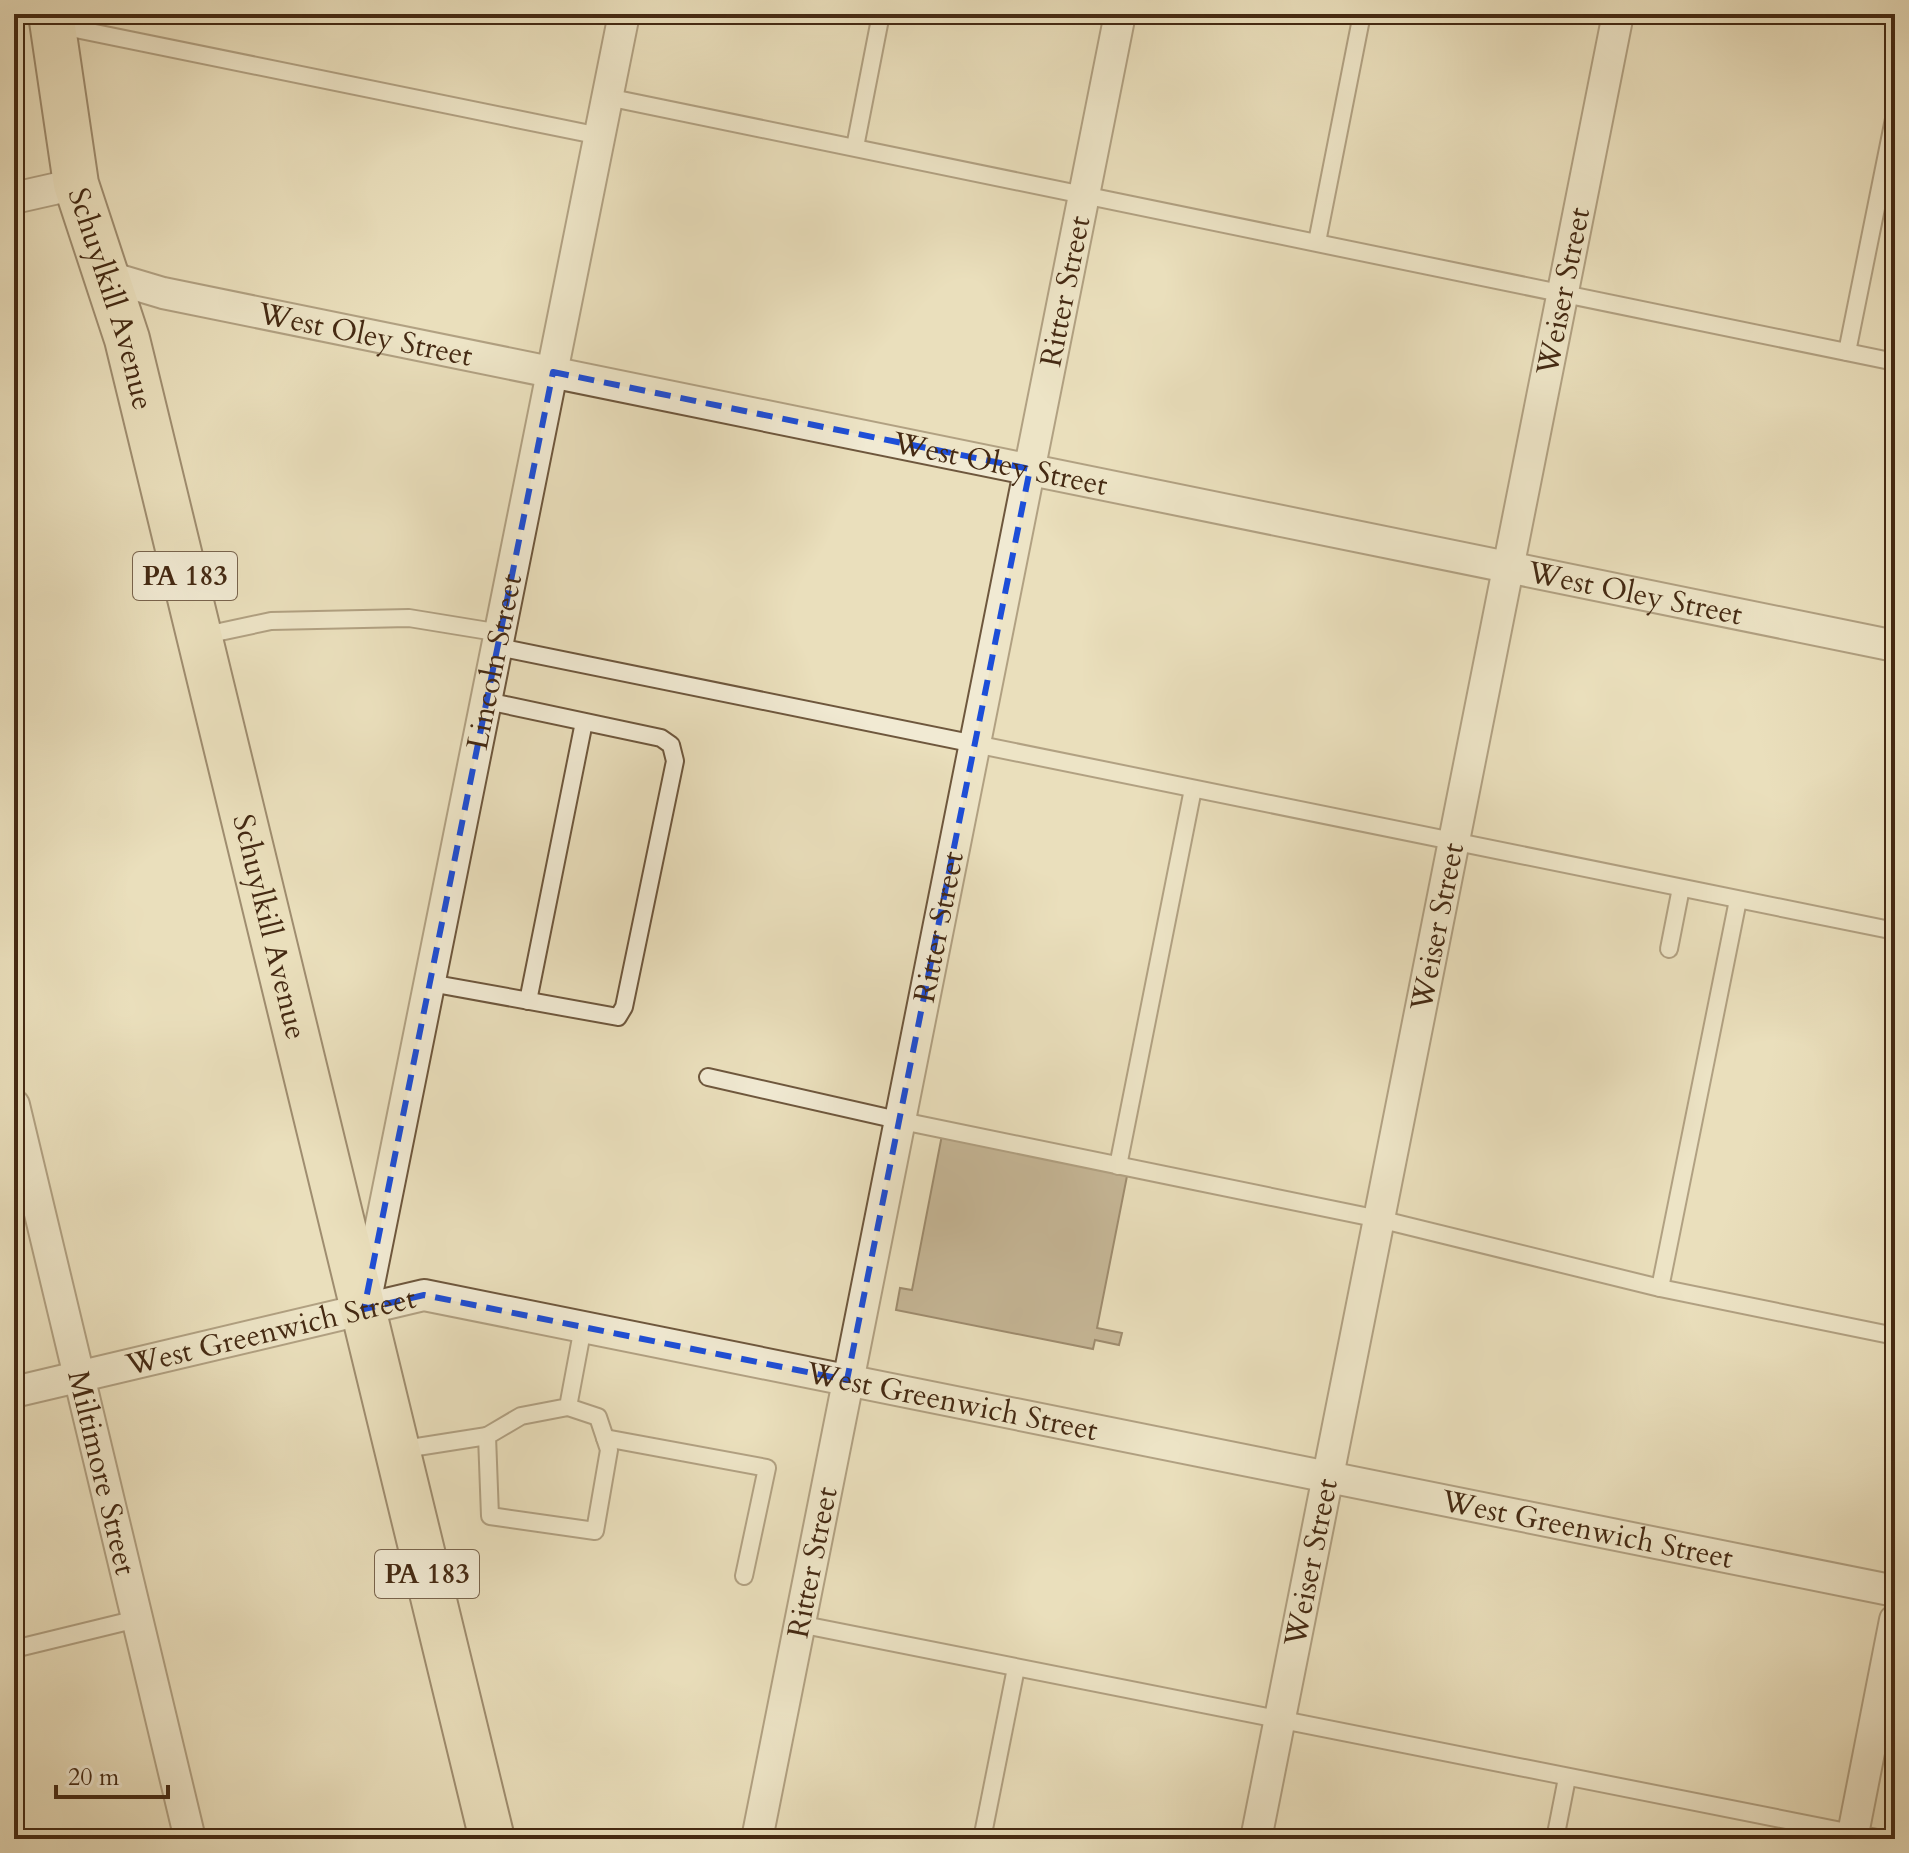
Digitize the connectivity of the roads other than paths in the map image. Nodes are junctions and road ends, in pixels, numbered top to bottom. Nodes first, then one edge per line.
1 (624, 14) edge
2 (881, 14) edge
3 (1120, 14) edge
4 (1362, 14) edge
5 (1618, 14) edge
6 (52, 19) edge
7 (607, 97) junction
8 (1895, 114) edge
9 (600, 136) junction
10 (855, 147) junction
11 (76, 184) junction
12 (1085, 194) junction
13 (14, 198) edge
14 (1317, 242) junction
15 (106, 276) junction
16 (1562, 295) junction
17 (1847, 352) junction
18 (1895, 362) edge
19 (553, 372) junction
20 (1030, 469) junction
21 (1508, 566) junction
22 (199, 636) junction
23 (499, 640) junction
24 (1895, 646) edge
25 (487, 701) junction
26 (584, 722) junction
27 (975, 745) junction
28 (1193, 789) junction
29 (1453, 842) junction
30 (1681, 888) junction
31 (1738, 900) junction
32 (1895, 931) edge
33 (1669, 949) dead end
34 (430, 983) junction
35 (528, 1001) junction
36 (708, 1077) dead end
37 (15, 1113) edge
38 (902, 1121) junction
39 (1118, 1166) junction
40 (1379, 1219) junction
41 (1660, 1288) junction
42 (364, 1309) junction
43 (583, 1327) junction
44 (1895, 1336) edge
45 (79, 1377) junction
46 (847, 1380) junction
47 (14, 1392) edge
48 (568, 1407) junction
49 (487, 1436) junction
50 (605, 1438) junction
51 (397, 1450) junction
52 (1328, 1477) junction
53 (744, 1576) dead end
54 (1895, 1591) edge
55 (137, 1619) junction
56 (1895, 1620) edge
57 (799, 1624) junction
58 (14, 1649) edge
59 (1016, 1668) junction
60 (1279, 1722) junction
61 (1567, 1778) junction
62 (1862, 1837) edge
63 (190, 1839) edge
64 (492, 1839) edge
65 (757, 1839) edge
66 (982, 1839) edge
67 (1256, 1839) edge
68 (1555, 1839) edge

1 - 7 street, Lincoln Street
2 - 10 lane
3 - 12 street, Ritter Street
4 - 14 lane
5 - 16 street, Weiser Street
6 - 9 lane
6 - 11 main road, Schuylkill Avenue / PA 183
7 - 9 street, Lincoln Street
7 - 10 lane
8 - 17 lane
9 - 19 street, Lincoln Street
10 - 12 lane
11 - 13 street
11 - 15 main road, Schuylkill Avenue / PA 183
12 - 14 lane
12 - 20 street, Ritter Street
14 - 16 lane
15 - 19 street, West Oley Street
15 - 22 main road, Schuylkill Avenue / PA 183
16 - 17 lane
16 - 21 street, Weiser Street
17 - 18 lane
19 - 20 street, West Oley Street
19 - 23 street, Lincoln Street
20 - 21 street, West Oley Street
20 - 27 street, Ritter Street
21 - 24 street, West Oley Street
21 - 29 street, Weiser Street
22 - 23 lane
22 - 42 main road, Schuylkill Avenue / PA 183
23 - 25 street, Lincoln Street
23 - 27 lane
25 - 26 lane
25 - 34 street, Lincoln Street
26 - 35 lane
26 - 35 lane
27 - 28 lane
27 - 38 street, Ritter Street
28 - 29 lane
28 - 39 lane
29 - 30 lane
29 - 40 street, Weiser Street
30 - 31 lane
30 - 33 lane
31 - 32 lane
31 - 41 lane
34 - 35 lane
34 - 42 street, Lincoln Street
36 - 38 lane
37 - 45 street, Miltimore Street
38 - 39 lane
38 - 46 street, Ritter Street
39 - 40 lane
40 - 41 lane
40 - 52 street, Weiser Street
41 - 44 lane
42 - 43 street, West Greenwich Street
42 - 45 street, West Greenwich Street
42 - 51 main road, Schuylkill Avenue / PA 183
43 - 46 street, West Greenwich Street
43 - 48 lane
45 - 47 street, West Greenwich Street
45 - 55 street, Miltimore Street
46 - 52 street, West Greenwich Street
46 - 57 street, Ritter Street
48 - 49 lane
48 - 50 lane
49 - 50 lane
49 - 51 lane
50 - 53 lane
51 - 64 main road, Schuylkill Avenue / PA 183
52 - 54 street, West Greenwich Street
52 - 60 street, Weiser Street
55 - 58 lane
55 - 63 street, Miltimore Street
56 - 62 street
57 - 59 lane
57 - 65 street, Ritter Street
59 - 60 lane
59 - 66 lane
60 - 61 lane
60 - 67 street, Weiser Street
61 - 62 lane
61 - 68 lane

